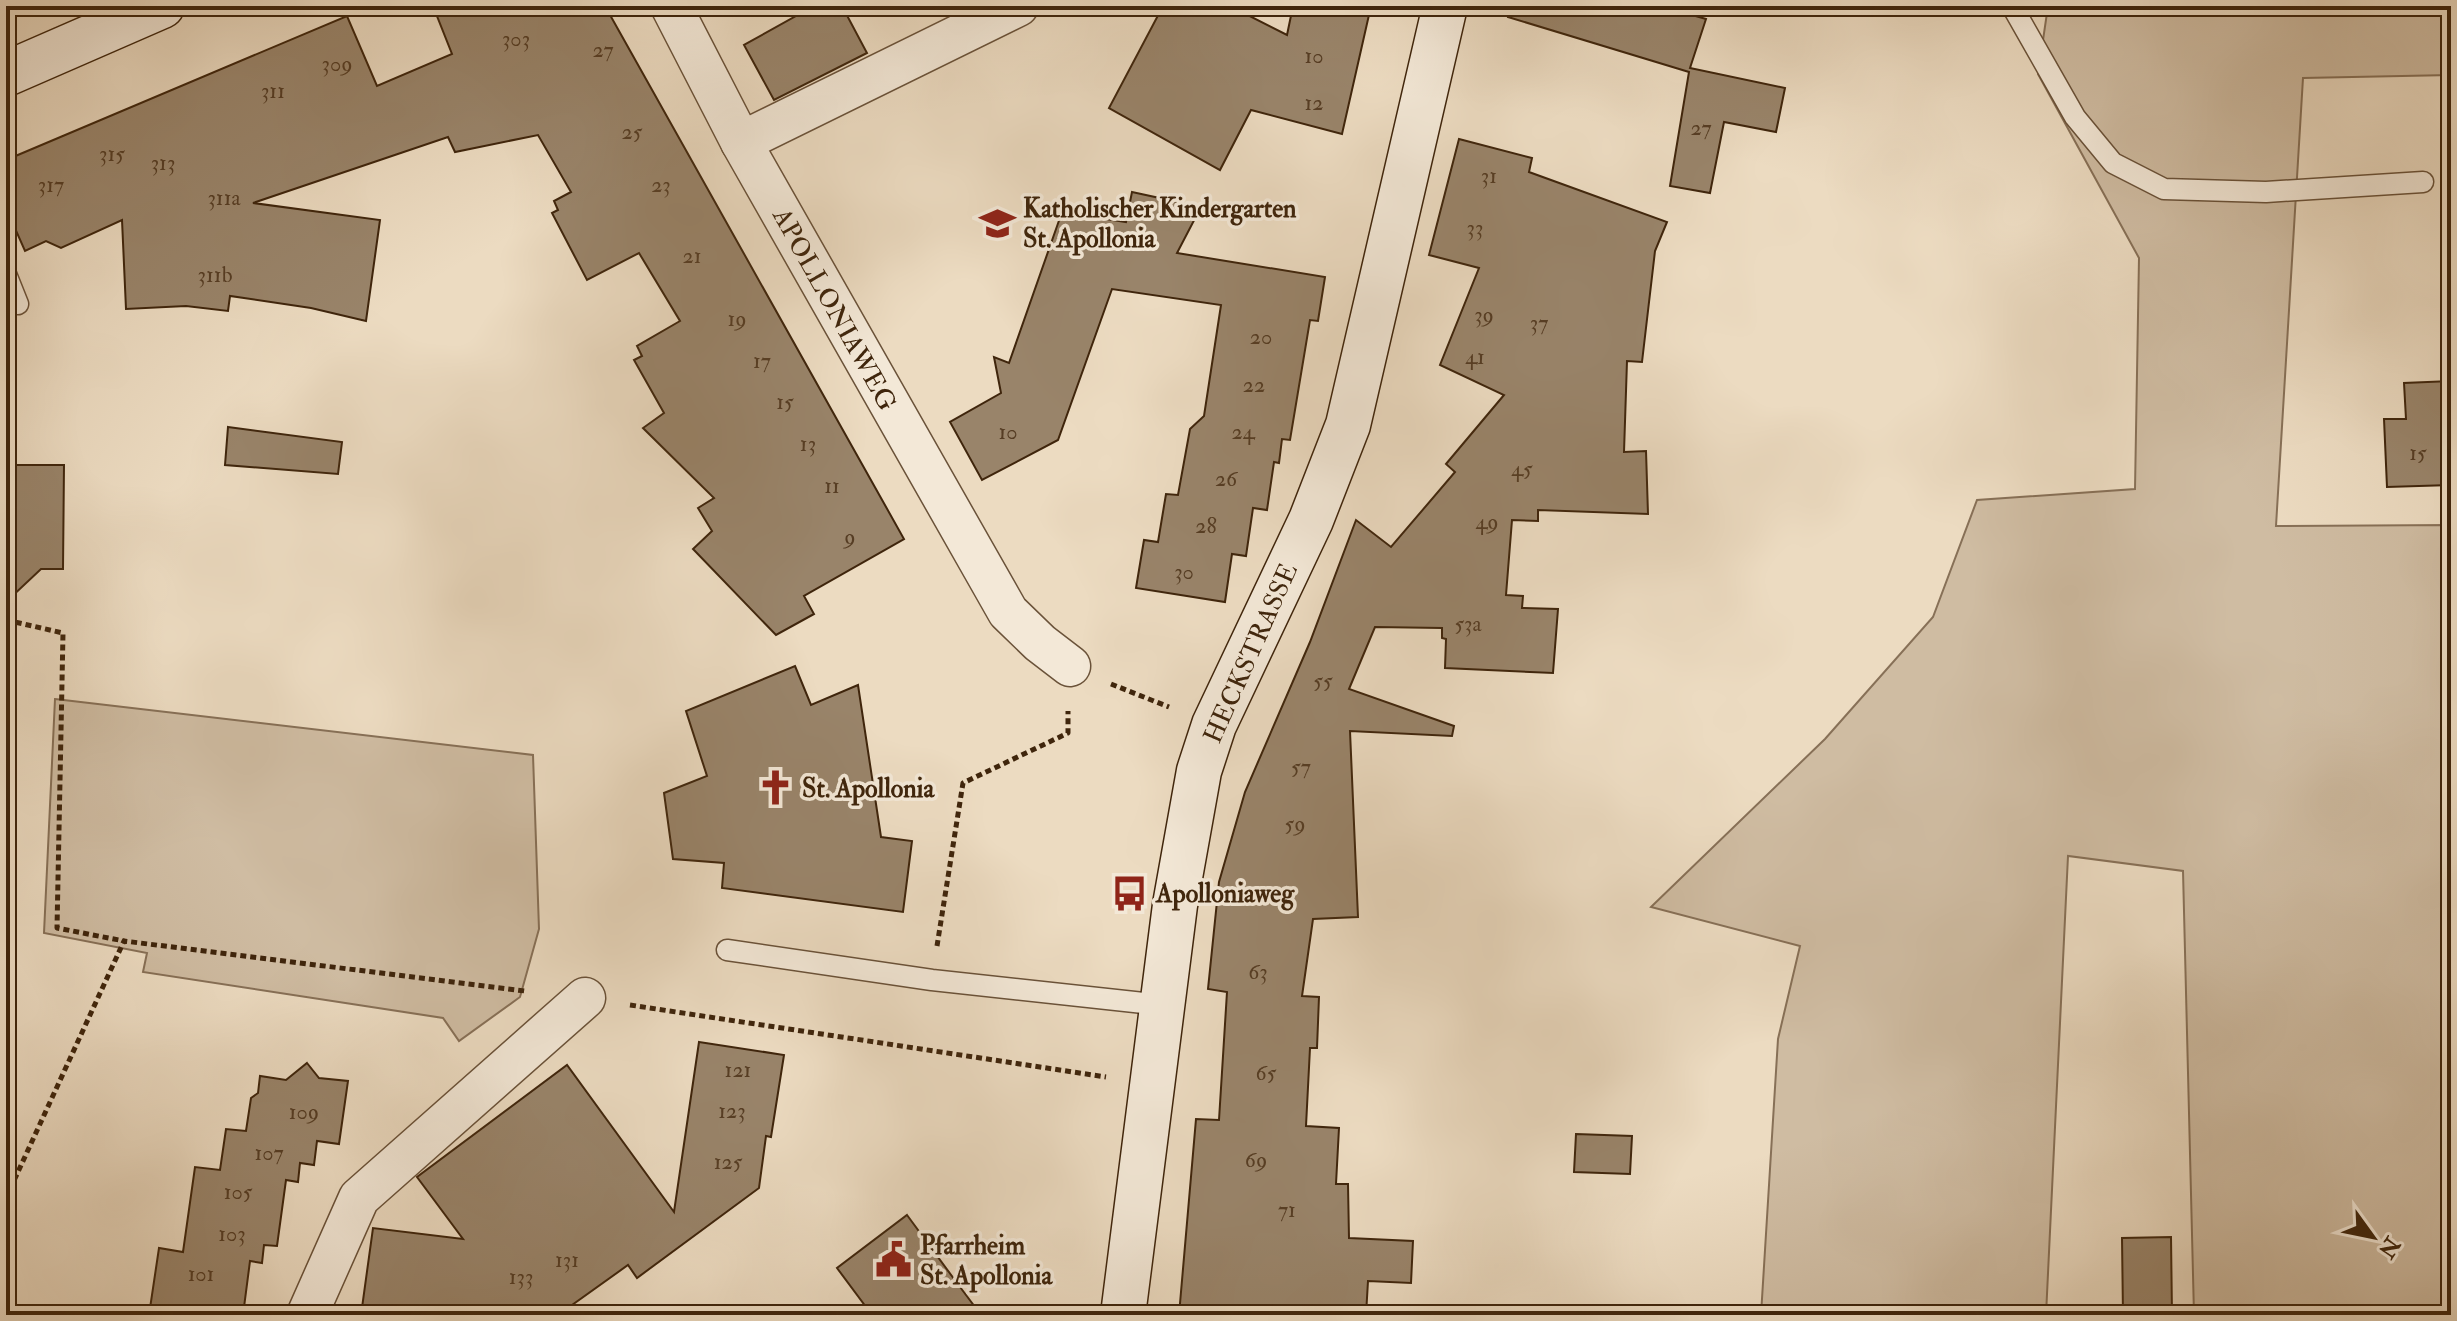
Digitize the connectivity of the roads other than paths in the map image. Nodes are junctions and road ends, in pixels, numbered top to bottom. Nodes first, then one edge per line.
1 (162, 6) edge
2 (671, 6) edge
3 (1018, 6) edge
4 (1445, 6) edge
5 (2012, 6) edge
6 (6, 74) edge
7 (741, 142) junction
8 (2423, 182) dead end
9 (6, 274) edge
10 (18, 304) dead end
11 (1070, 666) road end
12 (727, 950) dead end
13 (585, 998) road end
14 (1162, 1005) junction
15 (307, 1315) edge
16 (1123, 1315) edge

1 - 6 main road
2 - 7 street, APOLLONIAWEG
3 - 7 street
4 - 14 main road, HECKSTRASSE
5 - 8 lane
7 - 11 street, APOLLONIAWEG
9 - 10 lane
12 - 14 lane
13 - 15 street
14 - 16 main road, HECKSTRASSE

